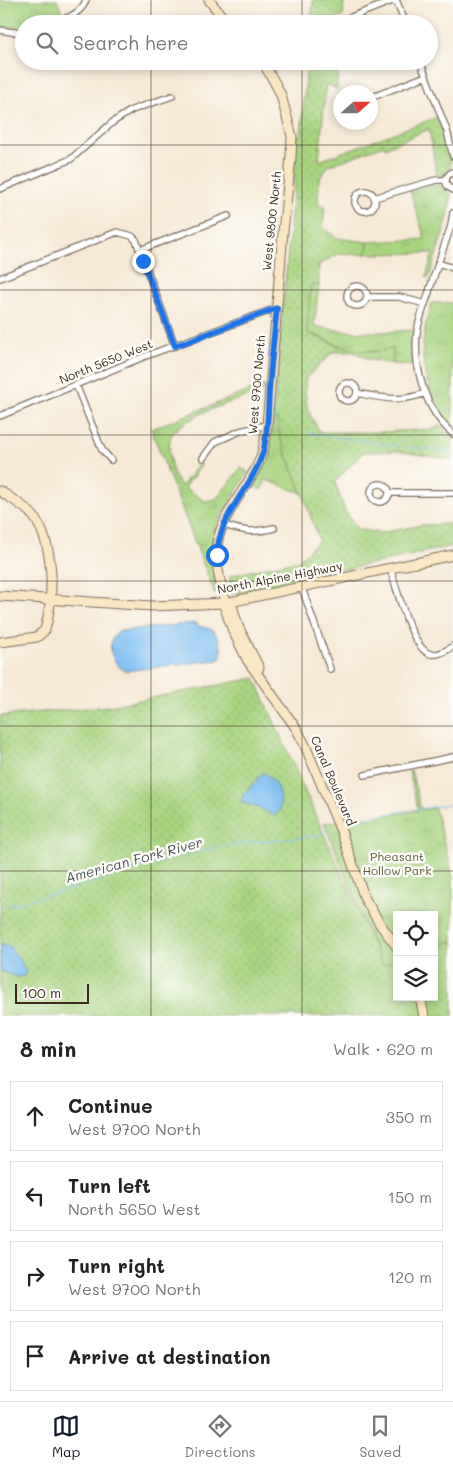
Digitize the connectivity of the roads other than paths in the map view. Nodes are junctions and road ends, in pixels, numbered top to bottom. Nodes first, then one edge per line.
1 (208, 0) edge
2 (396, 0) edge
3 (86, 1) edge
4 (71, 15) edge
5 (220, 15) edge
6 (357, 15) edge
7 (402, 15) edge
8 (0, 30) edge
9 (15, 32) edge
10 (267, 70) edge
11 (424, 70) edge
12 (426, 76) junction
13 (378, 95) edge
14 (172, 96) dead end
15 (453, 156) edge
16 (453, 172) edge
17 (446, 180) junction
18 (0, 189) edge
19 (453, 190) edge
20 (374, 198) dead end
21 (453, 212) edge
22 (228, 216) dead end
23 (140, 250) junction
24 (438, 264) junction
25 (453, 268) edge
26 (0, 278) edge
27 (367, 297) dead end
28 (425, 304) junction
29 (277, 308) junction
30 (175, 346) junction
31 (76, 385) junction
32 (357, 393) dead end
33 (425, 393) junction
34 (0, 416) edge
35 (267, 425) junction
36 (453, 434) edge
37 (204, 458) dead end
38 (111, 460) dead end
39 (0, 491) edge
40 (389, 493) dead end
41 (453, 493) edge
42 (224, 525) junction
43 (274, 528) dead end
44 (453, 555) edge
45 (390, 568) junction
46 (302, 588) junction
47 (0, 596) edge
48 (46, 600) junction
49 (226, 602) junction
50 (0, 642) edge
51 (453, 646) edge
52 (330, 669) dead end
53 (453, 757) edge
54 (365, 775) dead end
55 (393, 933) edge
56 (393, 942) edge
57 (421, 1001) edge
58 (427, 1001) edge
59 (424, 1016) edge
60 (429, 1016) edge

1 - 5 main road
2 - 6 street
2 - 7 street
3 - 4 street
8 - 9 street
10 - 29 main road, West 9800 North
11 - 12 street
12 - 13 street
12 - 15 street
14 - 18 street
16 - 17 street
17 - 19 street
17 - 20 street
21 - 24 street
22 - 23 street
23 - 26 street
23 - 30 street
24 - 25 street
24 - 28 street
27 - 28 street
28 - 33 street
29 - 30 street, North 5650 West
29 - 35 main road, West 9700 North
30 - 31 street, North 5650 West
31 - 34 street, North 5650 West
31 - 38 street
32 - 33 street
33 - 36 street
35 - 37 street
35 - 42 main road, West 9700 North
39 - 48 main road
40 - 41 street
42 - 43 street
42 - 49 main road, West 9700 North
44 - 45 main road, North Alpine Highway
45 - 46 main road, North Alpine Highway
45 - 51 street
46 - 49 main road, North Alpine Highway
46 - 52 street
47 - 48 main road, North Alpine Highway
48 - 49 main road, North Alpine Highway
48 - 50 main road
49 - 55 main road, Canal Boulevard
49 - 56 main road, Canal Boulevard
53 - 54 street
57 - 59 main road
58 - 60 main road

